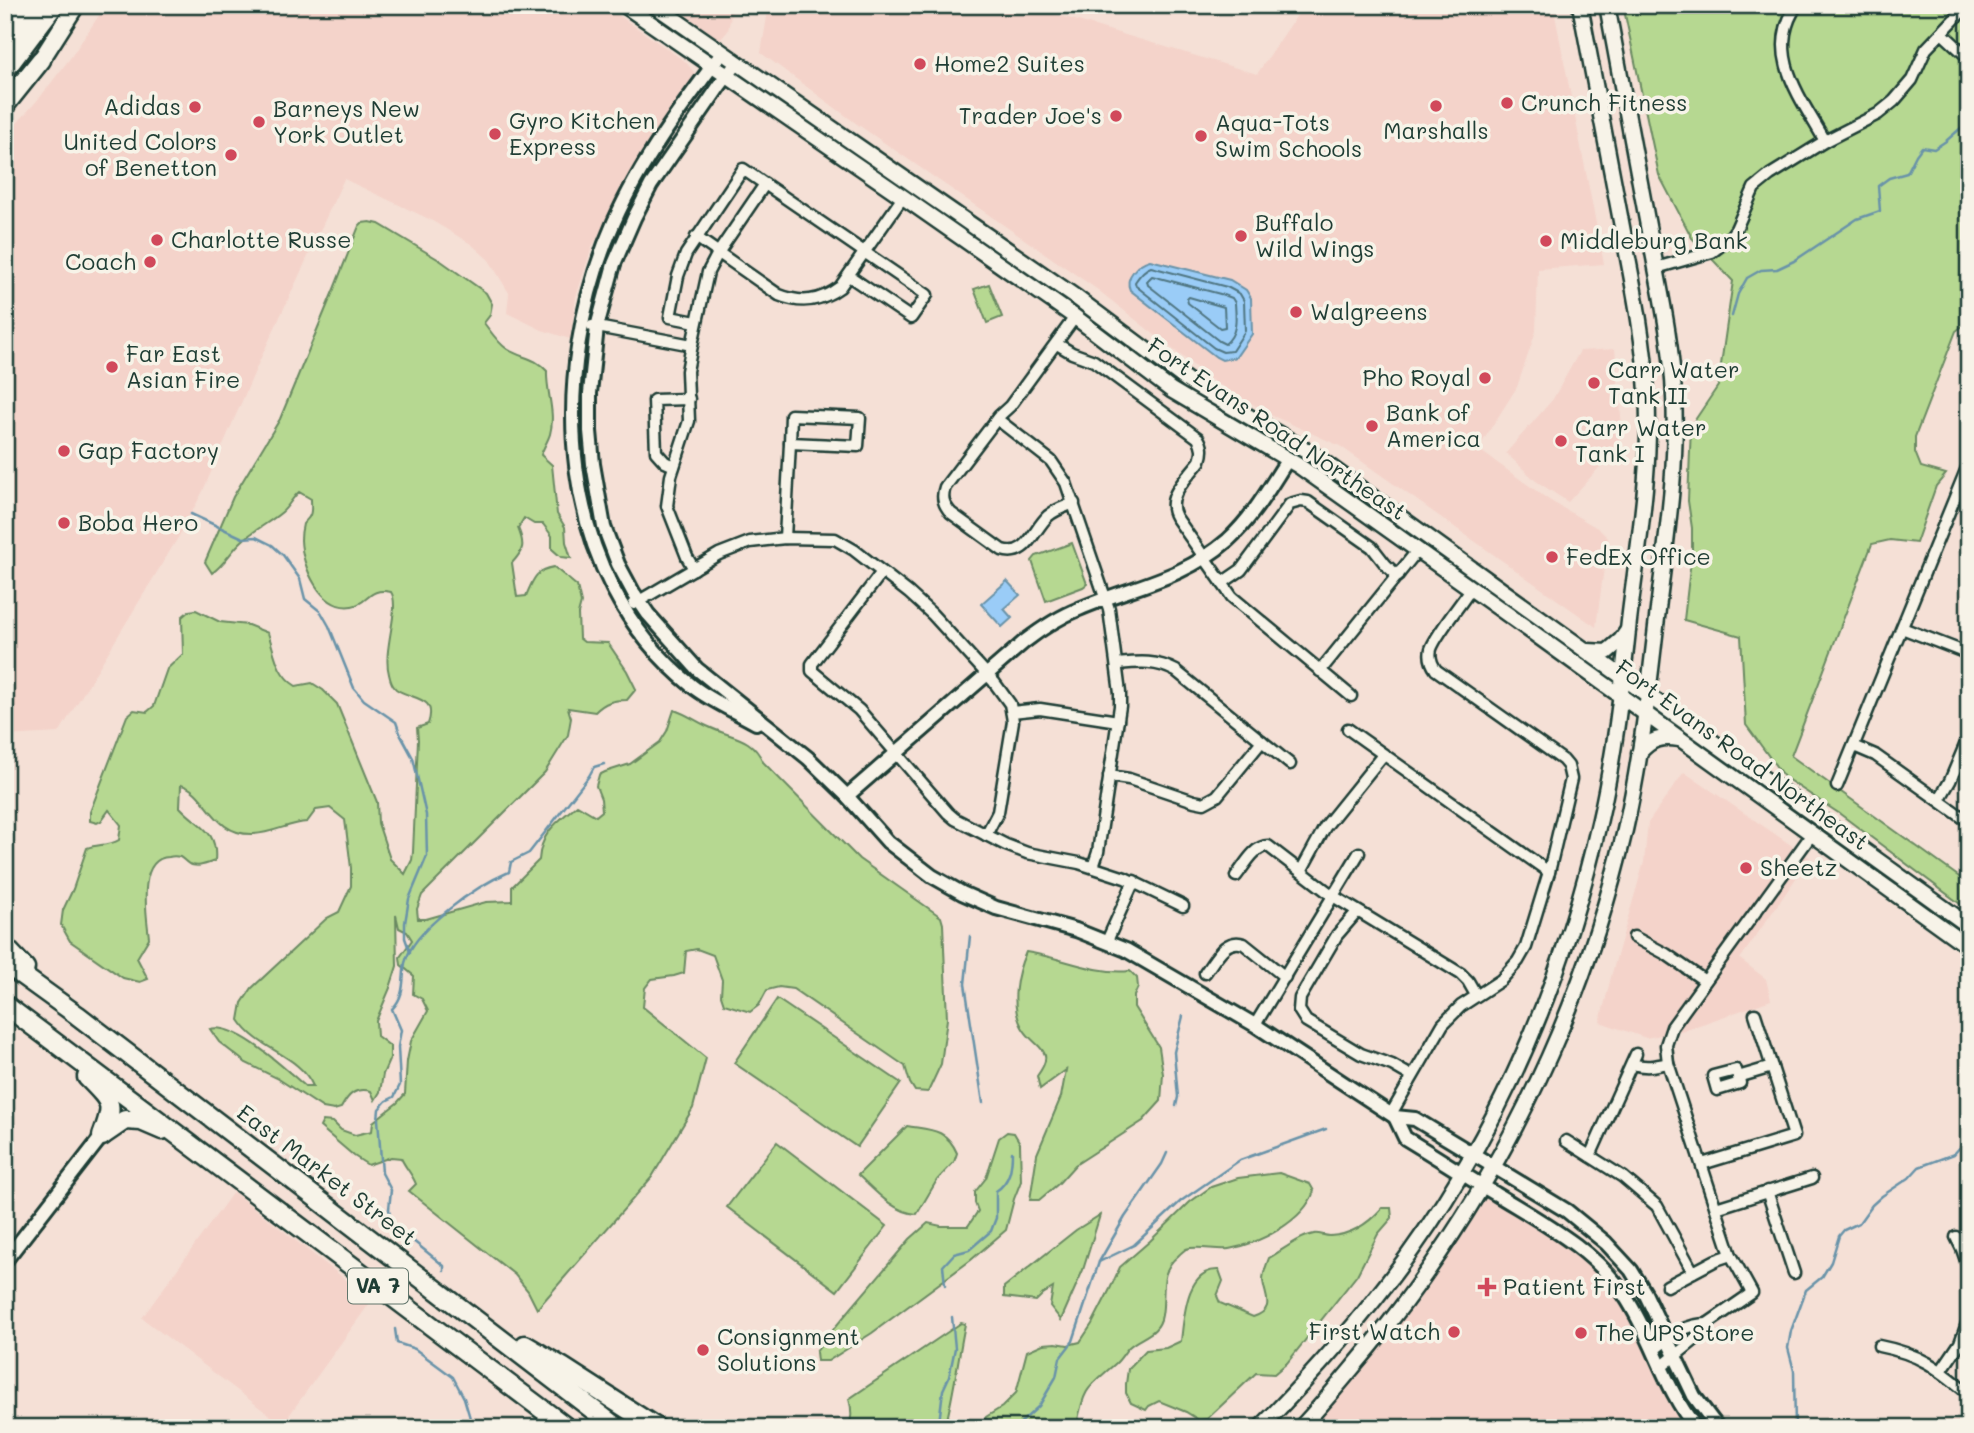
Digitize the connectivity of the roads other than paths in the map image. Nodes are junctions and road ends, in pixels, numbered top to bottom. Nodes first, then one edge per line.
1 (24, 5) edge
2 (36, 5) edge
3 (54, 5) edge
4 (76, 5) edge
5 (84, 5) edge
6 (624, 5) edge
7 (654, 5) edge
8 (1580, 5) edge
9 (1607, 5) edge
10 (1797, 5) edge
11 (1969, 5) edge
12 (5, 31) edge
13 (1943, 34) junction
14 (5, 46) edge
15 (722, 52) junction
16 (1969, 58) edge
17 (41, 60) junction
18 (737, 63) junction
19 (712, 66) junction
20 (5, 70) edge
21 (727, 76) junction
22 (5, 105) edge
23 (1825, 141) junction
24 (765, 184) junction
25 (903, 197) junction
26 (696, 237) junction
27 (718, 253) junction
28 (864, 253) junction
29 (1656, 268) junction
30 (849, 275) junction
31 (1075, 317) junction
32 (696, 322) junction
33 (581, 324) junction
34 (597, 327) junction
35 (1057, 344) junction
36 (692, 345) junction
37 (689, 399) junction
38 (996, 419) junction
39 (790, 443) junction
40 (1287, 459) junction
41 (1969, 463) edge
42 (674, 466) junction
43 (1074, 503) junction
44 (785, 538) junction
45 (1417, 551) junction
46 (1205, 557) junction
47 (694, 569) junction
48 (882, 572) junction
49 (1398, 576) junction
50 (1222, 583) junction
51 (1471, 589) junction
52 (1106, 599) junction
53 (639, 601) junction
54 (625, 610) junction
55 (1902, 628) junction
56 (1629, 629) junction
57 (1586, 651) junction
58 (1969, 654) edge
59 (1117, 664) junction
60 (1320, 671) junction
61 (987, 674) junction
62 (1623, 678) junction
63 (1351, 696) dead end
64 (1620, 696) junction
65 (1647, 696) junction
66 (1012, 712) junction
67 (1645, 714) junction
68 (1118, 721) junction
69 (1348, 729) dead end
70 (1969, 736) edge
71 (781, 737) junction
72 (1679, 738) junction
73 (1262, 741) junction
74 (1854, 747) junction
75 (896, 753) junction
76 (1639, 753) junction
77 (1383, 755) junction
78 (1290, 764) dead end
79 (1109, 776) junction
80 (1837, 786) dead end
81 (847, 796) junction
82 (1940, 800) junction
83 (1969, 822) edge
84 (1811, 834) junction
85 (986, 835) junction
86 (1359, 853) dead end
87 (1093, 867) junction
88 (1301, 871) junction
89 (1893, 871) junction
90 (1549, 872) junction
91 (1236, 876) dead end
92 (1134, 881) junction
93 (1334, 896) junction
94 (1182, 906) dead end
95 (1357, 912) junction
96 (1969, 926) edge
97 (1634, 937) dead end
98 (1107, 941) junction
99 (5, 947) edge
100 (1969, 947) edge
101 (5, 963) edge
102 (1205, 972) dead end
103 (1285, 977) junction
104 (1705, 981) junction
105 (1476, 995) junction
106 (5, 1005) edge
107 (1755, 1014) dead end
108 (77, 1015) junction
109 (1255, 1025) junction
110 (58, 1047) junction
111 (1668, 1063) junction
112 (1772, 1067) junction
113 (1411, 1076) junction
114 (1738, 1077) dead end
115 (1393, 1116) junction
116 (102, 1136) junction
117 (1566, 1141) dead end
118 (188, 1142) junction
119 (1472, 1154) junction
120 (1590, 1156) junction
121 (1702, 1164) junction
122 (1493, 1168) junction
123 (1462, 1174) junction
124 (1812, 1178) dead end
125 (1482, 1186) junction
126 (1767, 1191) junction
127 (1716, 1208) junction
128 (1956, 1237) dead end
129 (1731, 1255) junction
130 (5, 1262) edge
131 (1969, 1269) edge
132 (1693, 1272) junction
133 (1794, 1273) dead end
134 (1667, 1286) dead end
135 (461, 1309) junction
136 (1969, 1318) edge
137 (1707, 1324) junction
138 (1668, 1340) junction
139 (1878, 1346) dead end
140 (1654, 1350) junction
141 (1675, 1357) junction
142 (486, 1366) junction
143 (1660, 1368) junction
144 (1941, 1371) junction
145 (1969, 1394) edge
146 (550, 1428) edge
147 (567, 1428) edge
148 (617, 1428) edge
149 (657, 1428) edge
150 (1260, 1428) edge
151 (1300, 1428) edge
152 (1696, 1428) edge
153 (1718, 1428) edge

1 - 12 highway
2 - 14 highway
3 - 20 highway
4 - 17 highway
5 - 17 main road
6 - 19 main road, Fort Evans Road Northeast
7 - 15 main road, Fort Evans Road Northeast
8 - 56 main road
9 - 29 main road
10 - 23 street
11 - 13 street
13 - 16 street
13 - 23 street
15 - 18 main road, Fort Evans Road Northeast
15 - 19 street
17 - 22 highway
18 - 21 street
18 - 57 main road, Fort Evans Road Northeast
19 - 21 main road, Fort Evans Road Northeast
19 - 33 street
21 - 25 main road, Fort Evans Road Northeast
21 - 34 street
23 - 29 street
24 - 26 street
24 - 27 street
24 - 28 street
25 - 28 street
25 - 31 main road, Fort Evans Road Northeast
26 - 27 street
26 - 32 street
27 - 30 street
27 - 32 street
28 - 30 street
28 - 30 street
29 - 65 main road
31 - 35 street
31 - 40 main road, Fort Evans Road Northeast
32 - 36 street
33 - 34 street
33 - 54 street
34 - 36 street
34 - 53 street
35 - 38 street
35 - 46 street
36 - 37 street
37 - 42 street
37 - 42 street
38 - 43 street
38 - 43 street
39 - 39 street
39 - 44 street
40 - 45 main road, Fort Evans Road Northeast
40 - 46 street
41 - 55 street
42 - 47 street
43 - 52 street
44 - 47 street
44 - 48 street
45 - 49 street
45 - 51 main road, Fort Evans Road Northeast
46 - 50 street
46 - 52 street
47 - 53 street
48 - 61 street
48 - 75 street
49 - 50 street
49 - 60 street
50 - 60 street
51 - 64 main road, Fort Evans Road Northeast
51 - 90 street
52 - 59 street
52 - 61 street
53 - 54 street
53 - 71 street
54 - 71 street
55 - 58 street
55 - 74 street
56 - 57 main road
56 - 62 main road
57 - 62 main road, Fort Evans Road Northeast
59 - 68 street
59 - 73 street
60 - 63 street
61 - 66 street
61 - 75 street
62 - 64 main road
62 - 65 main road, Fort Evans Road Northeast
64 - 67 main road, Fort Evans Road Northeast
64 - 119 main road
65 - 67 main road
65 - 89 main road, Fort Evans Road Northeast
66 - 68 street
66 - 85 street
67 - 72 main road, Fort Evans Road Northeast
67 - 76 main road
68 - 79 street
69 - 77 street
70 - 82 street
71 - 81 street
72 - 76 main road
72 - 84 main road, Fort Evans Road Northeast
73 - 78 street
73 - 79 street
74 - 80 street
74 - 82 street
75 - 81 street
75 - 85 street
76 - 122 main road
77 - 88 street
77 - 90 street
79 - 87 street
81 - 98 street
82 - 83 street
84 - 89 main road
84 - 100 main road, Fort Evans Road Northeast
84 - 104 street
85 - 87 street
86 - 93 street
87 - 92 street
88 - 91 street
88 - 93 street
89 - 96 main road, Fort Evans Road Northeast
90 - 105 street
92 - 94 street
92 - 98 street
93 - 95 street
93 - 103 street
95 - 105 street
95 - 113 street
97 - 104 street
98 - 109 street
99 - 108 highway, VA 7
101 - 108 highway, East Market Street
102 - 103 street
103 - 109 street
104 - 111 street
105 - 113 street
106 - 110 highway, VA 7
107 - 112 street
108 - 135 highway, East Market Street / VA 7
109 - 115 street
110 - 116 highway
110 - 118 highway, VA 7
111 - 120 street
111 - 121 street
112 - 114 street
112 - 121 street
113 - 115 street
115 - 119 street
115 - 123 street
116 - 118 highway
116 - 130 street
117 - 120 street
118 - 142 highway, VA 7
119 - 122 street
119 - 123 main road
120 - 132 street
121 - 127 street
122 - 125 main road
122 - 138 street
123 - 125 street
123 - 150 main road
124 - 126 street
125 - 140 street
125 - 151 main road
126 - 127 street
126 - 133 street
127 - 129 street
128 - 131 street
129 - 132 street
129 - 137 street
132 - 134 street
135 - 148 highway, East Market Street / VA 7
135 - 149 highway
136 - 144 street
137 - 138 street
137 - 141 street
138 - 140 street
138 - 141 street
139 - 144 street
140 - 143 street
141 - 143 street
141 - 153 street
142 - 146 highway
142 - 147 highway, VA 7
143 - 152 street
144 - 145 street

